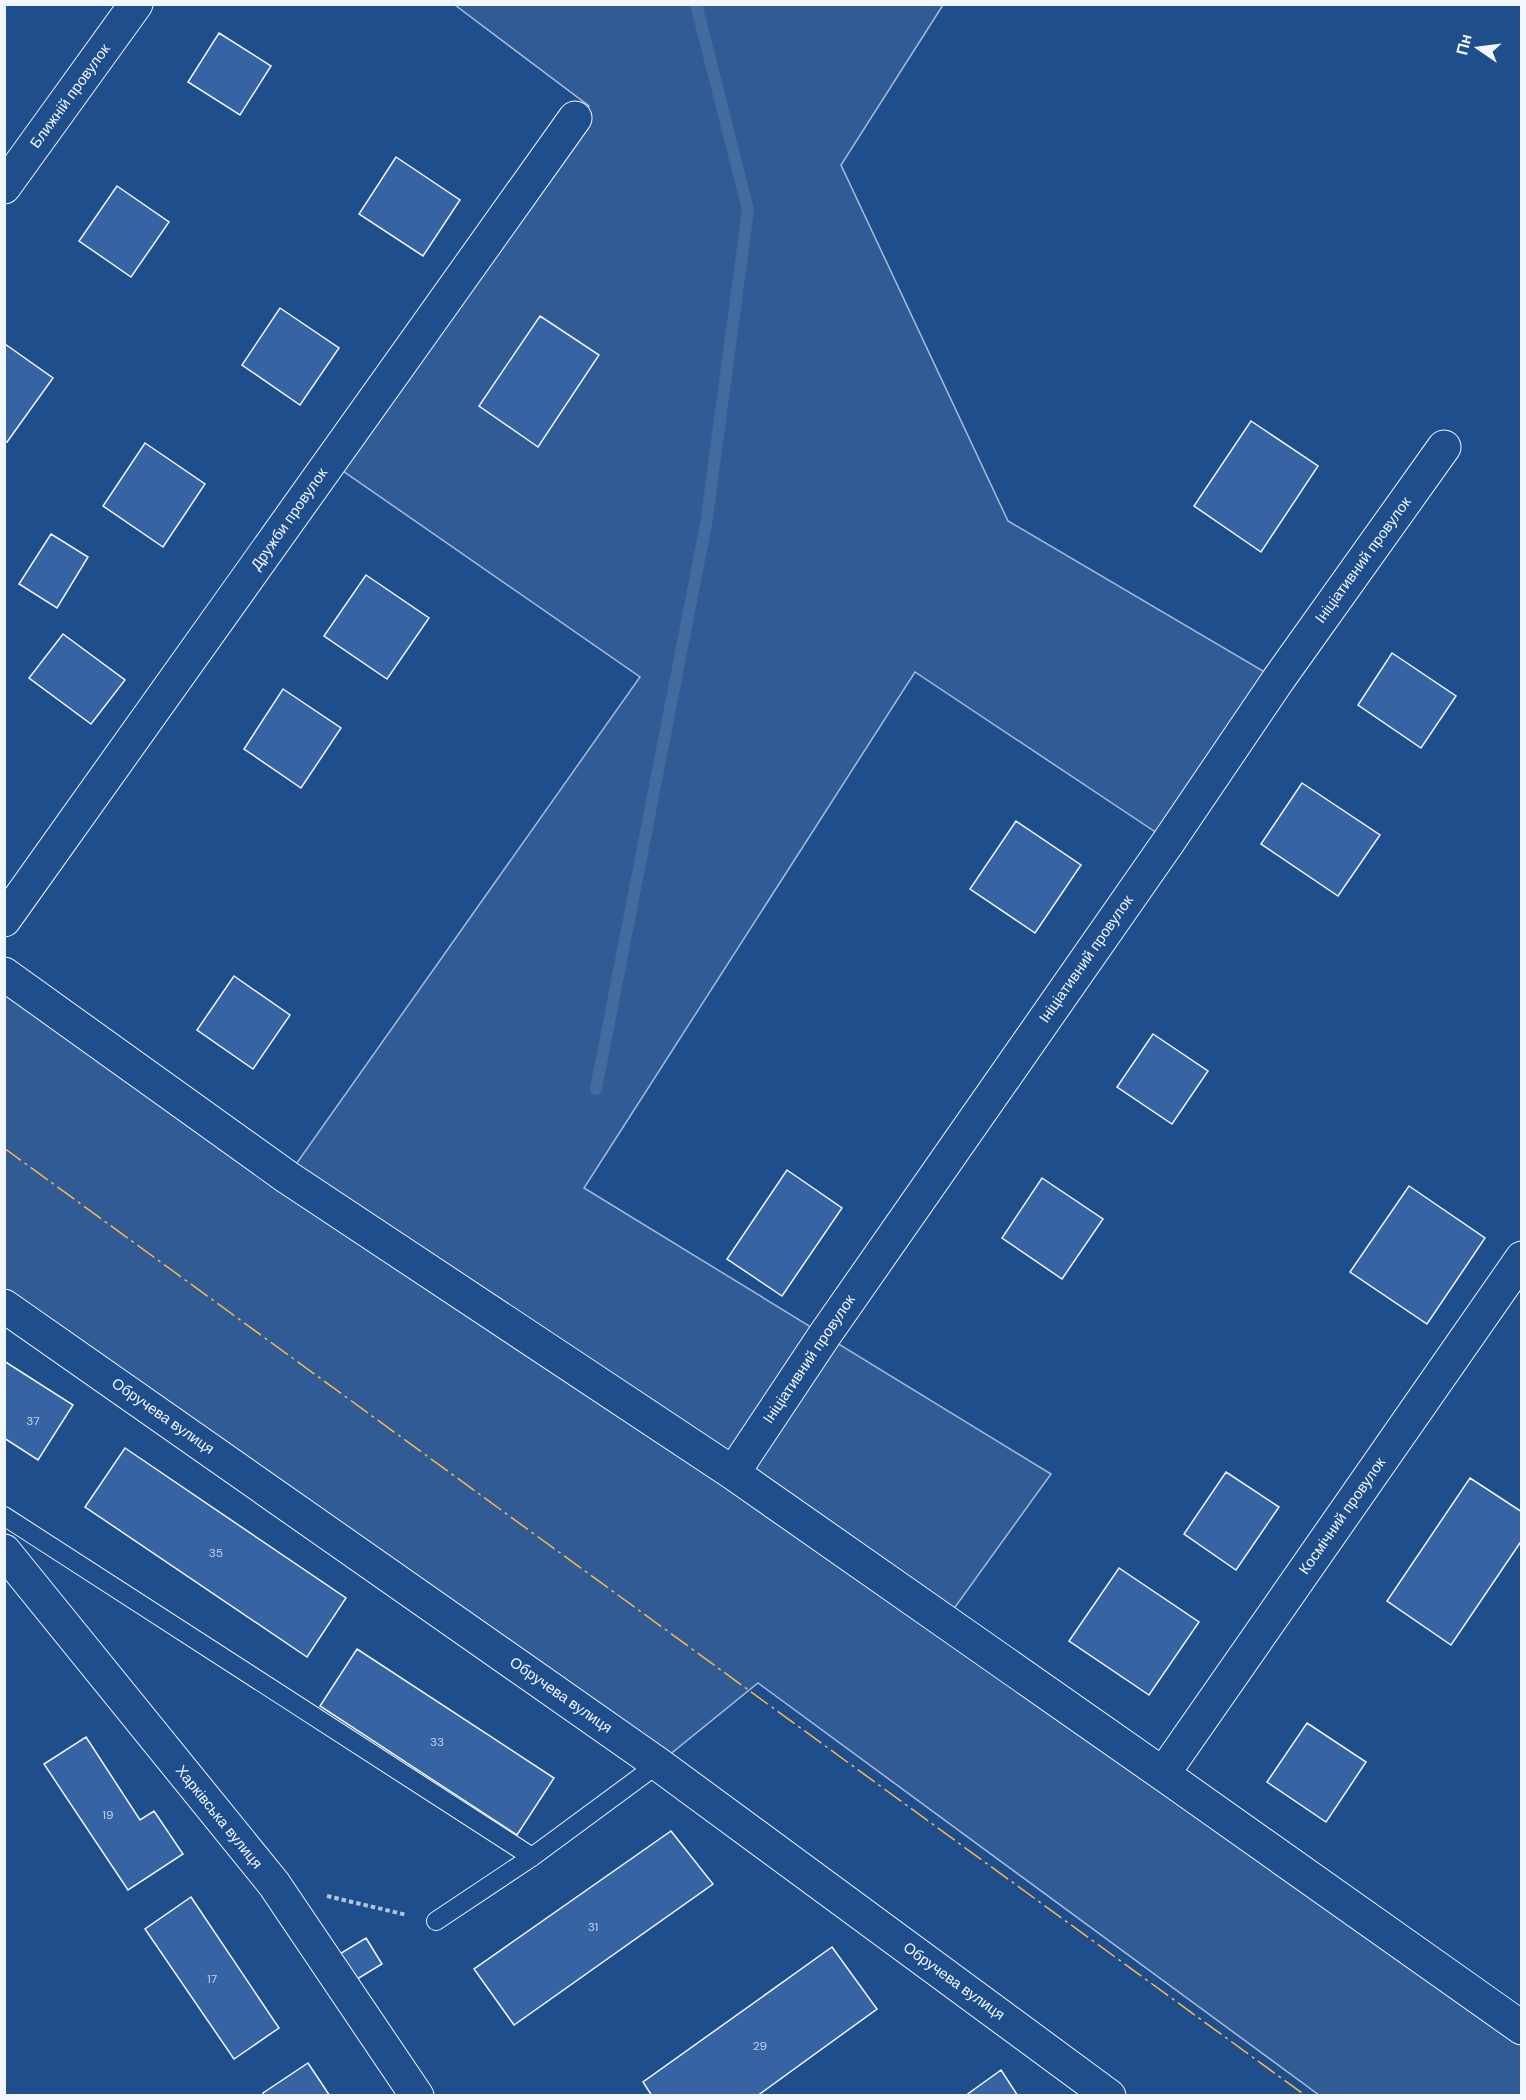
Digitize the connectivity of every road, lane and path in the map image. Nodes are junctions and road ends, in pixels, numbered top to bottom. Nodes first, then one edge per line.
1 (136, 4) edge
2 (575, 118) dead end
3 (4, 187) edge
4 (1444, 447) dead end
5 (4, 920) edge
6 (4, 974) edge
7 (1521, 1258) edge
8 (4, 1306) edge
9 (733, 1473) junction
10 (4, 1516) edge
11 (4, 1551) edge
12 (658, 1764) junction
13 (1163, 1774) junction
14 (532, 1857) junction
15 (273, 1884) junction
16 (436, 1922) joint
17 (1521, 2028) edge
18 (417, 2096) edge
19 (1109, 2096) edge

1 - 3 street, Ближній провулок
2 - 5 street, Дружби провулок
4 - 9 street, Ініціативний провулок
6 - 9 street
7 - 13 street, Космічний провулок
8 - 12 street, Обручева вулиця
9 - 13 street
10 - 14 lane
11 - 15 street, Харківська вулиця
12 - 14 lane
12 - 19 street, Обручева вулиця
13 - 17 street
14 - 16 lane
15 - 16 path
15 - 18 street, Харківська вулиця

